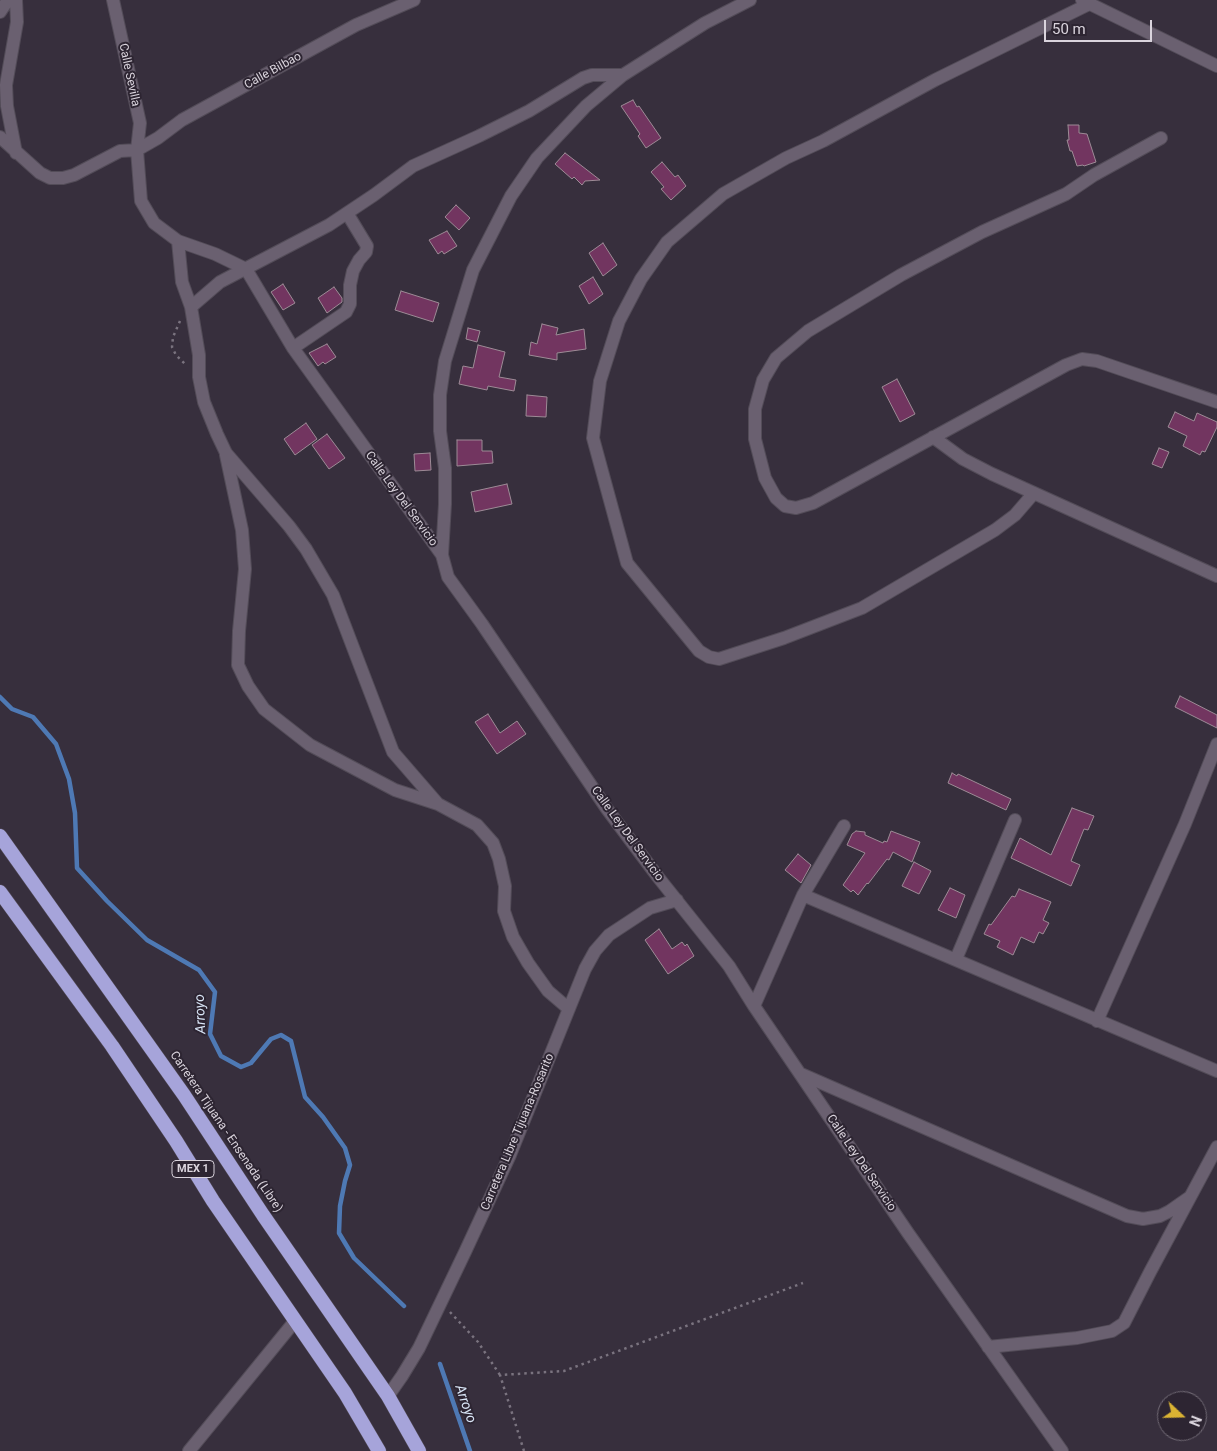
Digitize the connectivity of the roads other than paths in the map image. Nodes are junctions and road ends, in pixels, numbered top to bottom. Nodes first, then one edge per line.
1 (8, 0) edge
2 (16, 0) edge
3 (113, 0) edge
4 (414, 0) edge
5 (750, 0) edge
6 (1086, 2) edge
7 (0, 12) edge
8 (1217, 66) edge
9 (623, 75) junction
10 (0, 137) edge
11 (1162, 138) dead end
12 (137, 150) junction
13 (16, 153) junction
14 (348, 213) junction
15 (178, 241) junction
16 (246, 269) junction
17 (190, 307) junction
18 (293, 348) junction
19 (1217, 402) edge
20 (933, 437) junction
21 (226, 453) junction
22 (1034, 493) junction
23 (442, 555) junction
24 (1217, 576) edge
25 (1217, 744) edge
26 (438, 804) junction
27 (1015, 820) dead end
28 (844, 826) dead end
29 (0, 836) edge
30 (0, 892) edge
31 (803, 895) junction
32 (677, 900) junction
33 (956, 959) junction
34 (754, 1006) junction
35 (569, 1009) junction
36 (1097, 1021) junction
37 (1217, 1071) edge
38 (801, 1074) junction
39 (1217, 1148) edge
40 (1190, 1197) junction
41 (295, 1321) junction
42 (988, 1346) junction
43 (388, 1396) junction
44 (188, 1451) edge
45 (379, 1451) edge
46 (419, 1451) edge
47 (1062, 1451) edge

1 - 7 street
2 - 13 street
3 - 12 street, Calle Sevilla
4 - 12 street, Calle Bilbao
5 - 9 street
6 - 8 street
6 - 22 street
9 - 14 street
9 - 23 street
10 - 13 street, Calle Bilbao
11 - 20 street
12 - 13 street, Calle Bilbao
12 - 15 street, Calle Sevilla
14 - 16 street
14 - 18 street
15 - 16 street
15 - 17 street
16 - 17 street
16 - 18 street, Calle Ley Del Servicio
17 - 21 street
18 - 23 street, Calle Ley Del Servicio
19 - 20 street
20 - 22 street
21 - 26 street
21 - 26 street
22 - 24 street
23 - 32 street, Calle Ley Del Servicio
25 - 36 street
26 - 35 street
27 - 33 street
28 - 31 street
29 - 43 highway, Carretera Tijuana - Ensenada (Libre) / MEX 1
30 - 41 highway, MEX 1
31 - 33 street
31 - 34 street
32 - 34 street, Calle Ley Del Servicio
32 - 35 street, Carretera Libre Tijuana-Rosarito
33 - 36 street
34 - 38 street, Calle Ley Del Servicio
35 - 43 street, Carretera Libre Tijuana-Rosarito
36 - 37 street
38 - 40 street
38 - 42 street, Calle Ley Del Servicio
39 - 40 street
40 - 42 street
41 - 44 street
41 - 45 highway, MEX 1
42 - 47 street, Calle Ley Del Servicio
43 - 46 highway, Carretera Tijuana - Ensenada (Libre) / MEX 1

